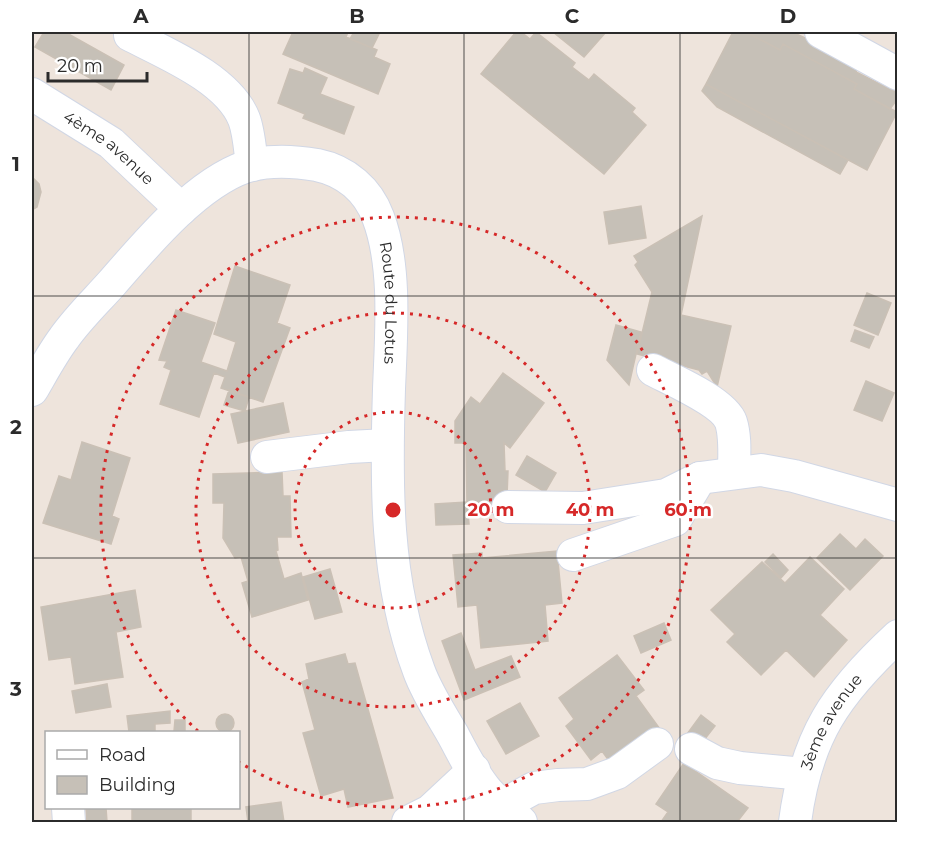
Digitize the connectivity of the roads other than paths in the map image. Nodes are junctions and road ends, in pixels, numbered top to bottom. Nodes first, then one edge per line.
1 (821, 32) edge
2 (130, 35) dead end
3 (897, 74) edge
4 (32, 94) edge
5 (252, 165) junction
6 (181, 209) junction
7 (653, 370) dead end
8 (32, 386) edge
9 (387, 445) junction
10 (267, 457) dead end
11 (734, 473) junction
12 (700, 478) junction
13 (897, 505) edge
14 (508, 507) dead end
15 (573, 555) dead end
16 (897, 636) edge
17 (657, 744) dead end
18 (691, 749) dead end
19 (474, 770) junction
20 (804, 774) junction
21 (512, 814) edge
22 (408, 822) edge
23 (450, 822) edge
24 (795, 822) edge

1 - 3 street
2 - 5 street
4 - 6 street, 4ème avenue
5 - 6 street, Route du Lotus
5 - 9 street, Route du Lotus
6 - 8 street, Route du Lotus
7 - 11 street
9 - 10 street
9 - 19 street, Route du Lotus
11 - 12 street
11 - 13 street
12 - 14 street
12 - 15 street
16 - 20 street, 3ème avenue
17 - 21 street
18 - 20 street
19 - 21 street, Route du Lotus
19 - 22 street
20 - 24 street, 3ème avenue
21 - 23 street

